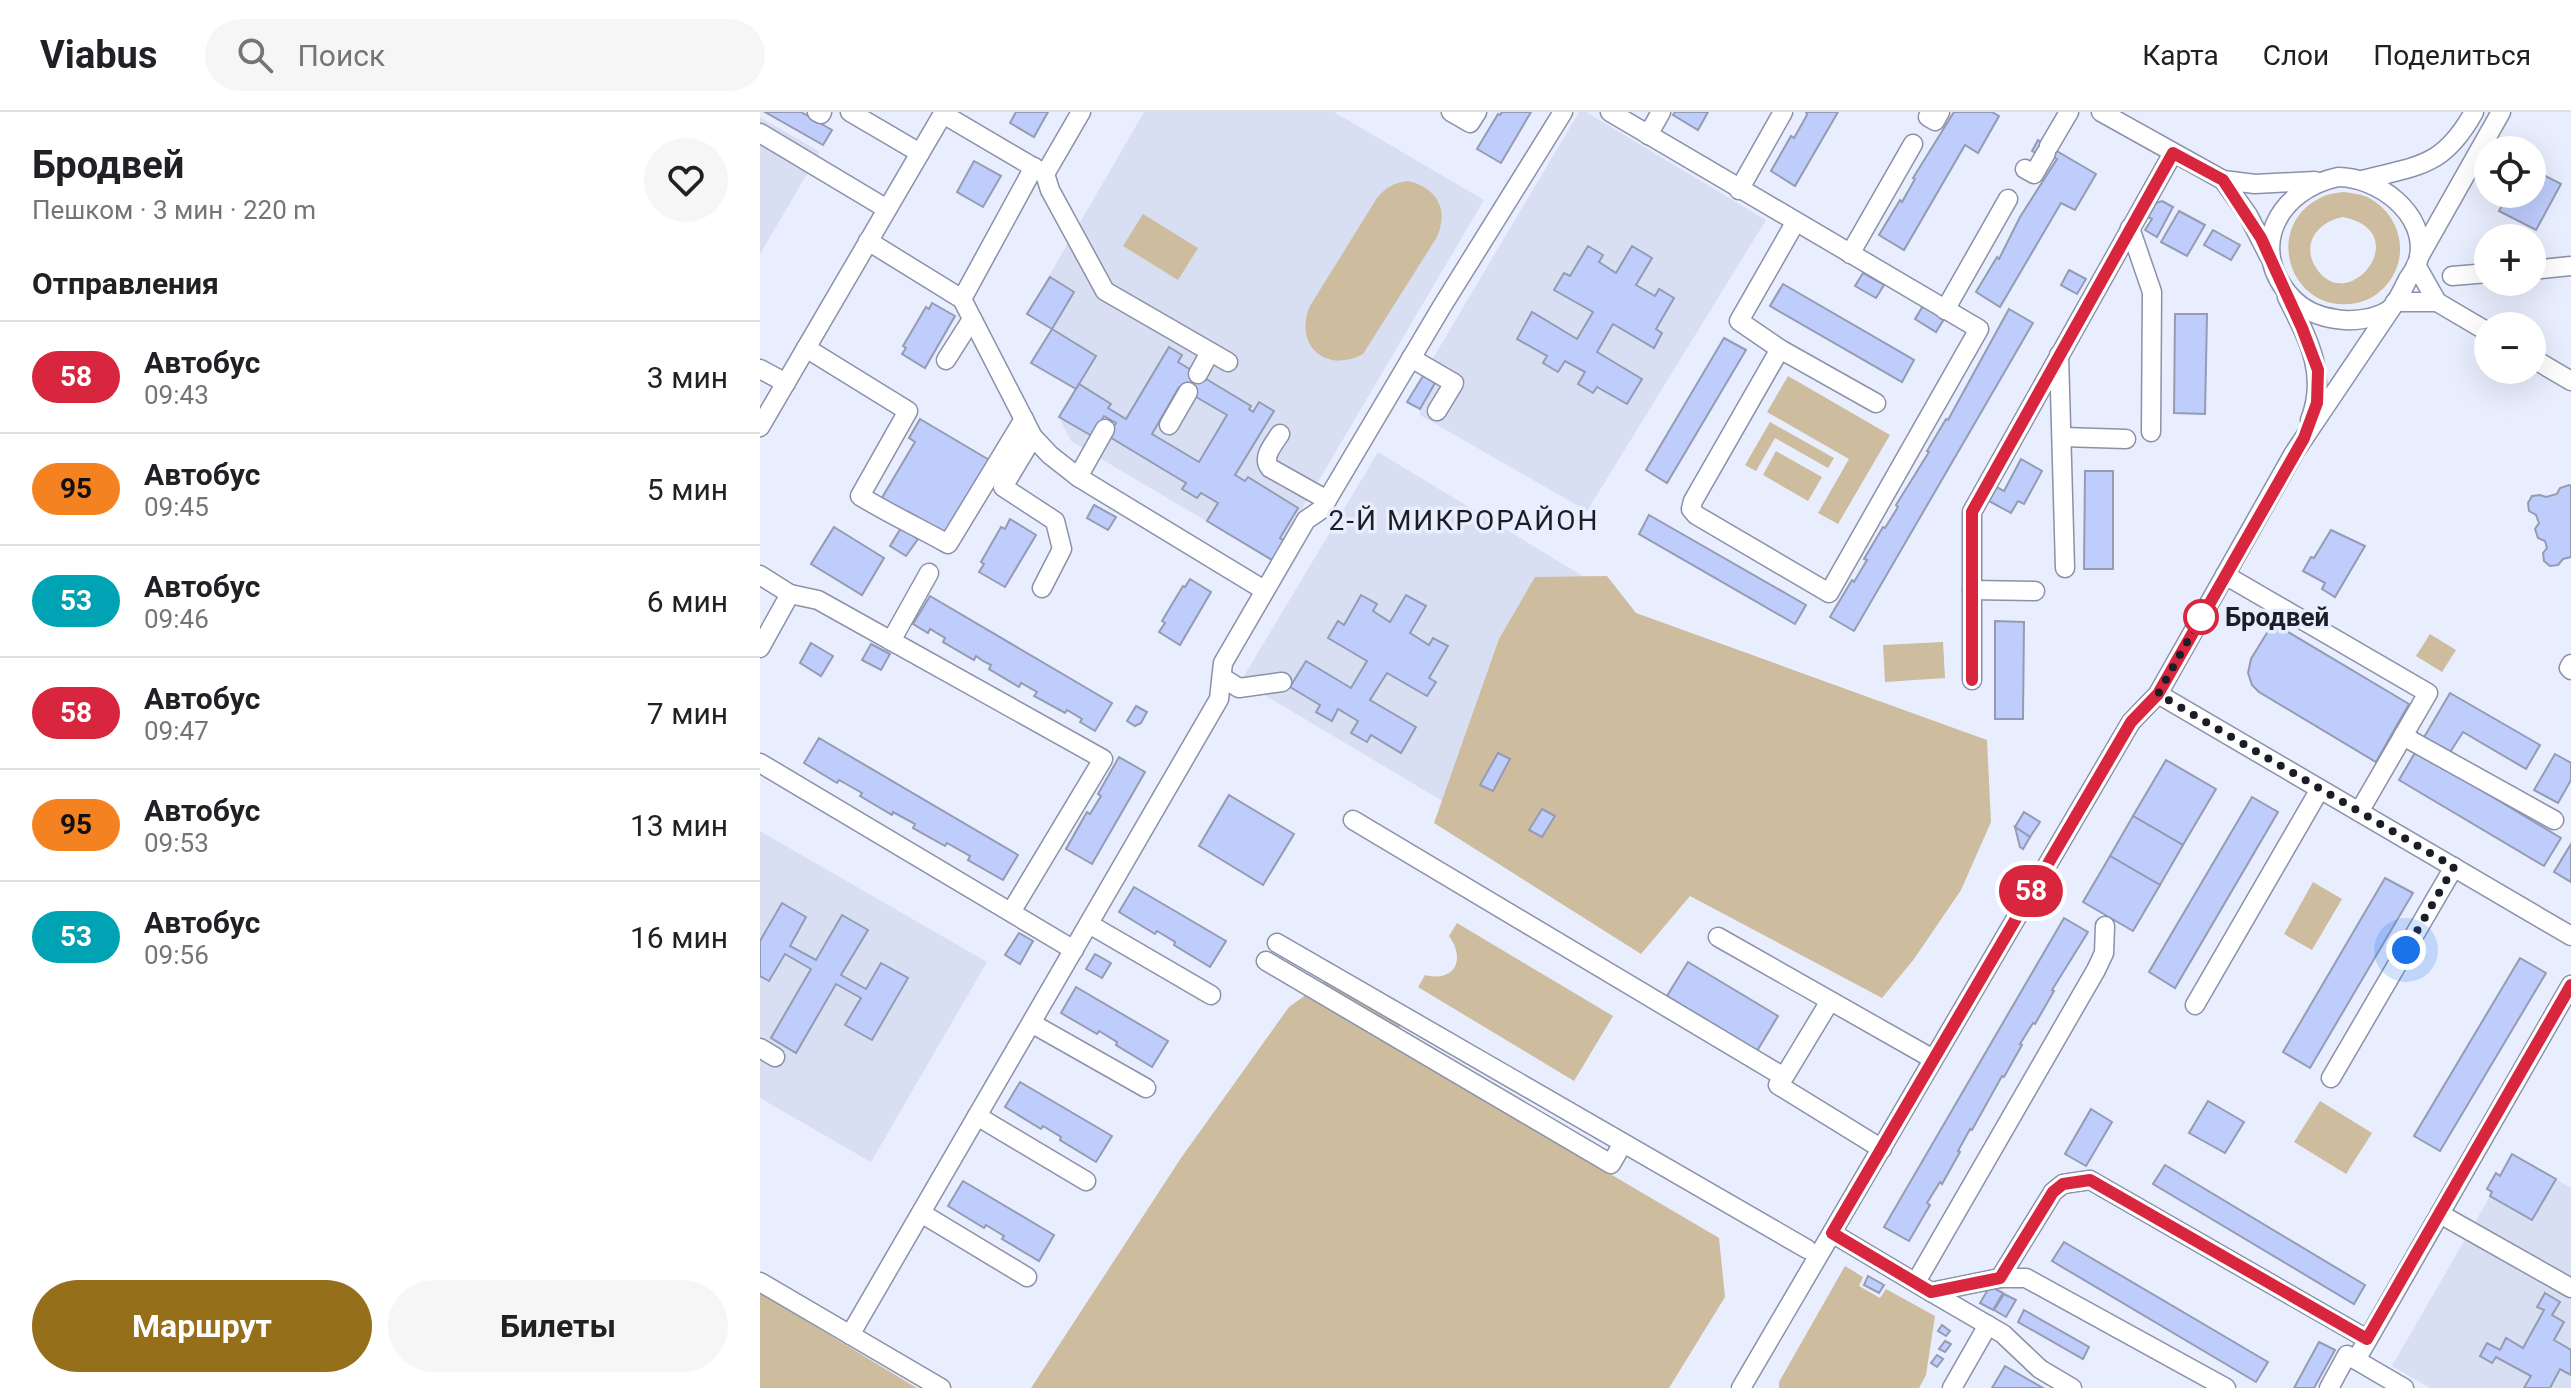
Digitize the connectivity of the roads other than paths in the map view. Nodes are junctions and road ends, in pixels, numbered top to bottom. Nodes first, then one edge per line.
1 (850, 112) edge
2 (1081, 112) edge
3 (1451, 112) edge
4 (1477, 112) edge
5 (1563, 112) edge
6 (1610, 112) edge
7 (1661, 112) edge
8 (1783, 112) edge
9 (2069, 112) edge
10 (2101, 112) edge
11 (2474, 112) edge
12 (2501, 112) edge
13 (943, 113) edge
14 (760, 133) edge
15 (1648, 135) junction
16 (1913, 144) dead end
17 (920, 153) junction
18 (2173, 153) junction
19 (2025, 169) dead end
20 (1039, 171) junction
21 (2223, 180) junction
22 (2326, 180) junction
23 (2362, 180) junction
24 (1739, 190) junction
25 (2008, 199) dead end
26 (887, 209) junction
27 (1795, 223) junction
28 (2130, 228) junction
29 (868, 241) junction
30 (1850, 254) junction
31 (2418, 261) junction
32 (2273, 266) junction
33 (2571, 266) edge
34 (2546, 269) edge
35 (2474, 274) edge
36 (2452, 276) dead end
37 (2283, 289) junction
38 (962, 299) junction
39 (2437, 302) junction
40 (2393, 306) junction
41 (1945, 310) junction
42 (972, 319) junction
43 (2474, 324) edge
44 (806, 348) junction
45 (1780, 349) junction
46 (1210, 352) junction
47 (2059, 352) junction
48 (1411, 358) junction
49 (946, 360) dead end
50 (1228, 362) dead end
51 (2546, 366) edge
52 (760, 369) edge
53 (1198, 374) dead end
54 (2571, 381) edge
55 (786, 383) junction
56 (1188, 392) dead end
57 (1876, 403) dead end
58 (1437, 411) dead end
59 (1024, 419) junction
60 (1169, 425) dead end
61 (760, 427) edge
62 (1105, 429) dead end
63 (2151, 432) dead end
64 (1280, 434) dead end
65 (1033, 437) junction
66 (2063, 437) junction
67 (2304, 438) junction
68 (2126, 439) dead end
69 (1078, 477) junction
70 (1327, 500) junction
71 (2065, 568) dead end
72 (929, 573) dead end
73 (760, 575) edge
74 (2225, 575) junction
75 (1042, 588) dead end
76 (1264, 590) junction
77 (1972, 590) junction
78 (2035, 591) dead end
79 (790, 594) junction
80 (891, 641) junction
81 (760, 648) edge
82 (1223, 678) junction
83 (1972, 680) dead end
84 (1282, 682) dead end
85 (2158, 694) junction
86 (2403, 736) junction
87 (760, 763) edge
88 (2320, 789) junction
89 (2359, 812) junction
90 (1353, 820) dead end
91 (2554, 820) dead end
92 (2454, 867) junction
93 (1011, 912) junction
94 (1089, 924) junction
95 (2105, 926) dead end
96 (2571, 936) edge
97 (1718, 937) dead end
98 (1277, 943) dead end
99 (1074, 950) junction
100 (1266, 961) dead end
101 (2571, 985) edge
102 (1211, 995) dead end
103 (1830, 1001) junction
104 (2195, 1005) dead end
105 (1033, 1024) junction
106 (1933, 1059) junction
107 (2331, 1078) dead end
108 (1781, 1081) junction
109 (1146, 1088) dead end
110 (977, 1116) junction
111 (1623, 1143) junction
112 (1882, 1149) junction
113 (1086, 1181) dead end
114 (921, 1213) junction
115 (2440, 1214) junction
116 (1832, 1233) junction
117 (1807, 1249) dead end
118 (1027, 1277) dead end
119 (2000, 1278) junction
120 (760, 1282) edge
121 (1923, 1287) junction
122 (2571, 1288) edge
123 (1988, 1325) junction
124 (850, 1335) junction
125 (2367, 1339) junction
126 (2356, 1360) junction
127 (1743, 1387) edge
128 (941, 1388) edge
129 (1952, 1388) edge
130 (2072, 1388) edge
131 (2226, 1388) edge
132 (2329, 1388) edge
133 (2404, 1388) edge

1 - 17 street
2 - 20 street
3 - 4 street
5 - 48 street
6 - 15 street
7 - 15 street
8 - 24 street
9 - 19 street
10 - 18 street
11 - 23 street
12 - 31 street
13 - 17 street
13 - 20 street
14 - 26 street
15 - 24 street
16 - 30 street
17 - 26 street
18 - 21 street
18 - 28 street
20 - 38 street
20 - 46 street
21 - 22 street
21 - 32 street
22 - 23 street
22 - 32 street
23 - 31 street
24 - 27 street
25 - 41 street
26 - 29 street
27 - 30 street
27 - 45 street
28 - 47 street
28 - 63 street
29 - 38 street
29 - 44 street
30 - 41 street
31 - 39 street
31 - 40 street
32 - 37 street
33 - 34 street
35 - 36 street
37 - 40 street
37 - 67 street
38 - 42 street
39 - 40 street
39 - 43 street
40 - 67 street
41 - 45 street
42 - 49 street
42 - 59 street
44 - 55 street
44 - 59 street
45 - 57 street
46 - 50 street
46 - 53 street
47 - 66 street
47 - 77 street
48 - 58 street
48 - 70 street
51 - 54 street
52 - 55 street
55 - 61 street
56 - 60 street
59 - 65 street
62 - 69 street
64 - 70 street
65 - 69 street
65 - 75 street
66 - 68 street
66 - 71 street
67 - 74 street
69 - 76 street
70 - 76 street
72 - 80 street
73 - 79 street
74 - 85 street
74 - 86 street
76 - 82 street
77 - 78 street
77 - 83 street
79 - 80 street
79 - 81 street
80 - 93 street
82 - 84 street
82 - 94 street
85 - 88 street
85 - 106 street
86 - 89 street
86 - 91 street
87 - 93 street
88 - 89 street
88 - 104 street
89 - 92 street
90 - 108 street
92 - 96 street
92 - 107 street
93 - 99 street
94 - 99 street
94 - 102 street
95 - 121 street
97 - 103 street
98 - 111 street
99 - 105 street
100 - 111 street
101 - 115 street
103 - 106 street
103 - 108 street
105 - 109 street
105 - 110 street
106 - 112 street
108 - 112 street
110 - 113 street
110 - 114 street
111 - 117 street
112 - 116 street
114 - 118 street
114 - 124 street
115 - 122 street
115 - 125 street
116 - 121 street
116 - 127 street
119 - 121 street
119 - 125 street
119 - 131 street
120 - 124 street
121 - 123 street
123 - 129 street
123 - 130 street
124 - 128 street
125 - 126 street
126 - 132 street
126 - 133 street

